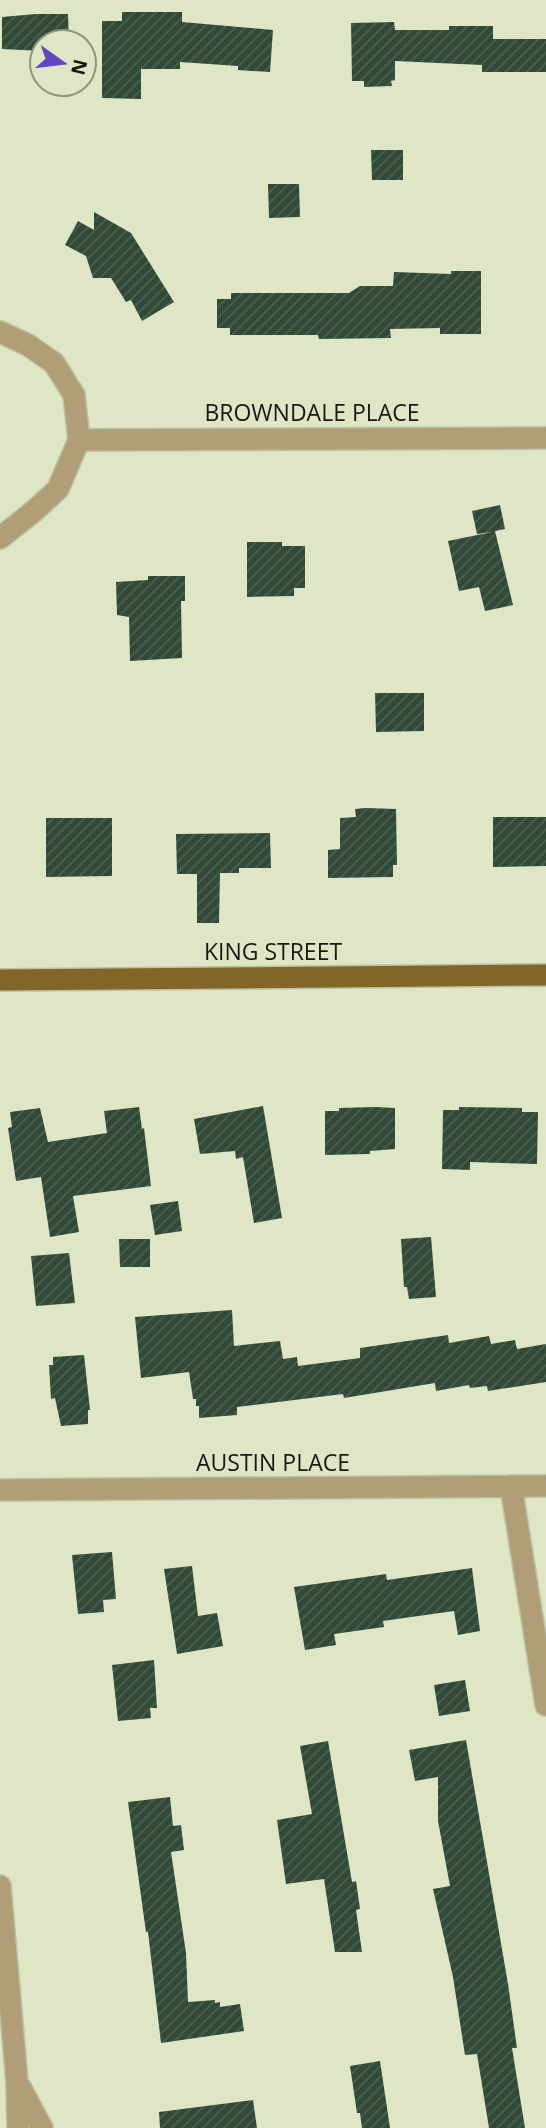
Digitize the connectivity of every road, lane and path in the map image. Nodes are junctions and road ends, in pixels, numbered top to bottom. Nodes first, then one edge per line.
1 (0, 332) edge
2 (546, 438) edge
3 (79, 440) junction
4 (0, 538) edge
5 (546, 975) edge
6 (0, 980) edge
7 (511, 1486) junction
8 (546, 1486) edge
9 (0, 1490) edge
10 (546, 1705) edge
11 (0, 1886) edge
12 (17, 2082) junction
13 (18, 2128) edge
14 (42, 2128) edge

1 - 3 street
2 - 3 street, BROWNDALE PLACE
3 - 4 street
5 - 6 main road, KING STREET
7 - 8 street, AUSTIN PLACE
7 - 9 street, AUSTIN PLACE
7 - 10 street
11 - 12 street
12 - 13 street
12 - 14 street

